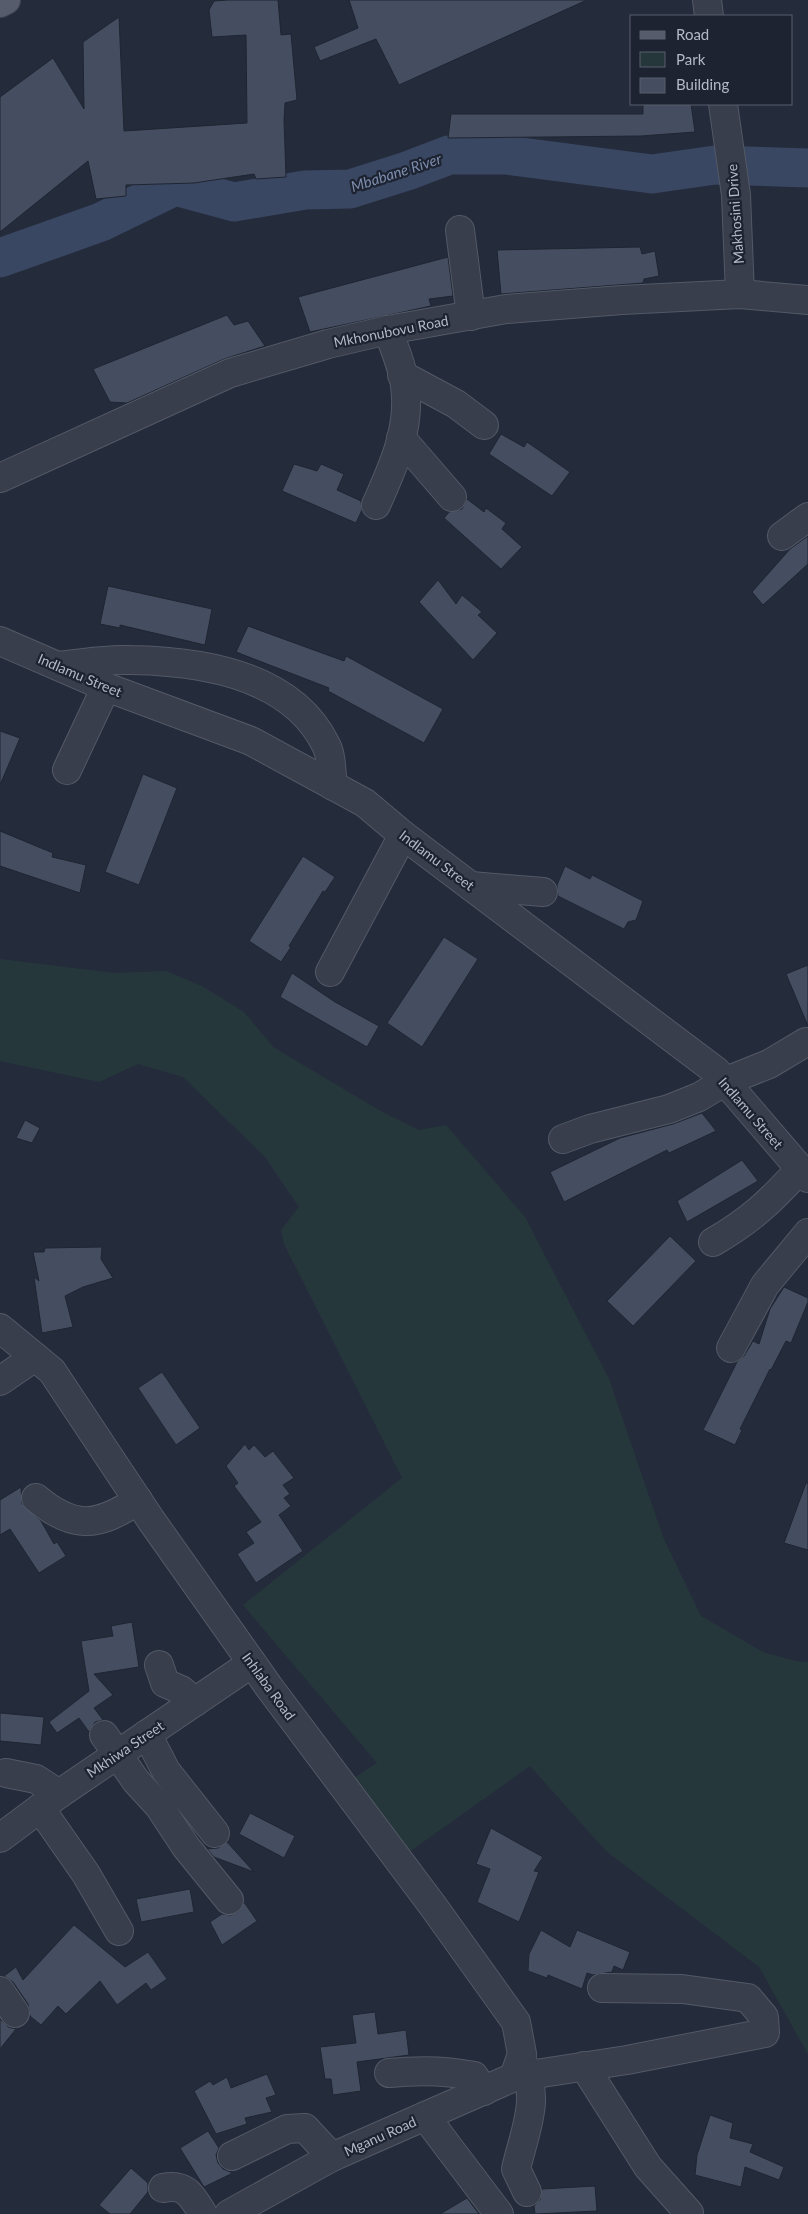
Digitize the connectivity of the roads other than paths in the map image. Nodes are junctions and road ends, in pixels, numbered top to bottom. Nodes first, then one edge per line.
1 (6, 0) edge
2 (707, 0) edge
3 (0, 3) edge
4 (709, 15) edge
5 (724, 115) edge
6 (460, 230) dead end
7 (740, 294) junction
8 (808, 300) edge
9 (471, 316) junction
10 (388, 330) junction
11 (402, 374) junction
12 (484, 425) dead end
13 (401, 438) junction
14 (0, 478) edge
15 (452, 497) dead end
16 (376, 505) dead end
17 (808, 517) edge
18 (782, 536) dead end
19 (0, 642) edge
20 (58, 666) junction
21 (106, 688) junction
22 (67, 770) dead end
23 (333, 786) junction
24 (403, 835) junction
25 (471, 886) junction
26 (544, 892) dead end
27 (330, 972) dead end
28 (806, 1042) dead end
29 (724, 1082) junction
30 (563, 1139) dead end
31 (804, 1174) edge
32 (808, 1233) edge
33 (713, 1242) dead end
34 (0, 1328) edge
35 (731, 1348) dead end
36 (35, 1357) junction
37 (0, 1381) edge
38 (36, 1498) dead end
39 (138, 1500) junction
40 (252, 1663) junction
41 (159, 1665) dead end
42 (195, 1702) junction
43 (147, 1734) junction
44 (111, 1744) junction
45 (6, 1773) dead end
46 (49, 1801) junction
47 (215, 1833) dead end
48 (0, 1838) edge
49 (229, 1900) dead end
50 (119, 1931) dead end
51 (602, 1988) dead end
52 (524, 2063) junction
53 (584, 2066) junction
54 (389, 2073) dead end
55 (484, 2091) junction
56 (425, 2116) junction
57 (232, 2156) dead end
58 (332, 2157) junction
59 (163, 2188) dead end
60 (527, 2192) dead end
61 (236, 2212) edge
62 (689, 2213) dead end
63 (203, 2214) edge
64 (499, 2214) edge

1 - 3 main road
2 - 4 street
5 - 7 street, Makhosini Drive
6 - 9 street
7 - 8 street, Mkhonubovu Road
7 - 9 street, Mkhonubovu Road
9 - 10 street, Mkhonubovu Road
10 - 11 street
10 - 14 street, Mkhonubovu Road
11 - 12 street
11 - 13 street
13 - 15 street
13 - 16 street
17 - 18 street
19 - 20 street, Indlamu Street
20 - 21 street, Indlamu Street
20 - 23 street
21 - 22 street
21 - 23 street, Indlamu Street
23 - 24 street, Indlamu Street
24 - 25 street, Indlamu Street
24 - 27 street
25 - 26 street
25 - 29 street, Indlamu Street
28 - 29 street
29 - 30 street
29 - 31 street, Indlamu Street
31 - 33 street
32 - 35 street
34 - 36 street, Inhlaba Road
36 - 37 street
36 - 39 street, Inhlaba Road
38 - 39 street
39 - 40 street, Inhlaba Road
40 - 42 street, Mkhiwa Street
40 - 52 street, Inhlaba Road
41 - 42 street
42 - 43 street, Mkhiwa Street
43 - 44 street, Mkhiwa Street
43 - 47 street
44 - 46 street, Mkhiwa Street
44 - 49 street
45 - 46 street
46 - 48 street, Mkhiwa Street
46 - 50 street
51 - 53 street
52 - 53 street
52 - 55 street, Mganu Road
52 - 60 street, Inhlaba Road
53 - 62 street
54 - 55 street
55 - 56 street, Mganu Road
56 - 58 street, Mganu Road
56 - 64 street
57 - 58 street
58 - 61 street, Mganu Road
59 - 63 street

